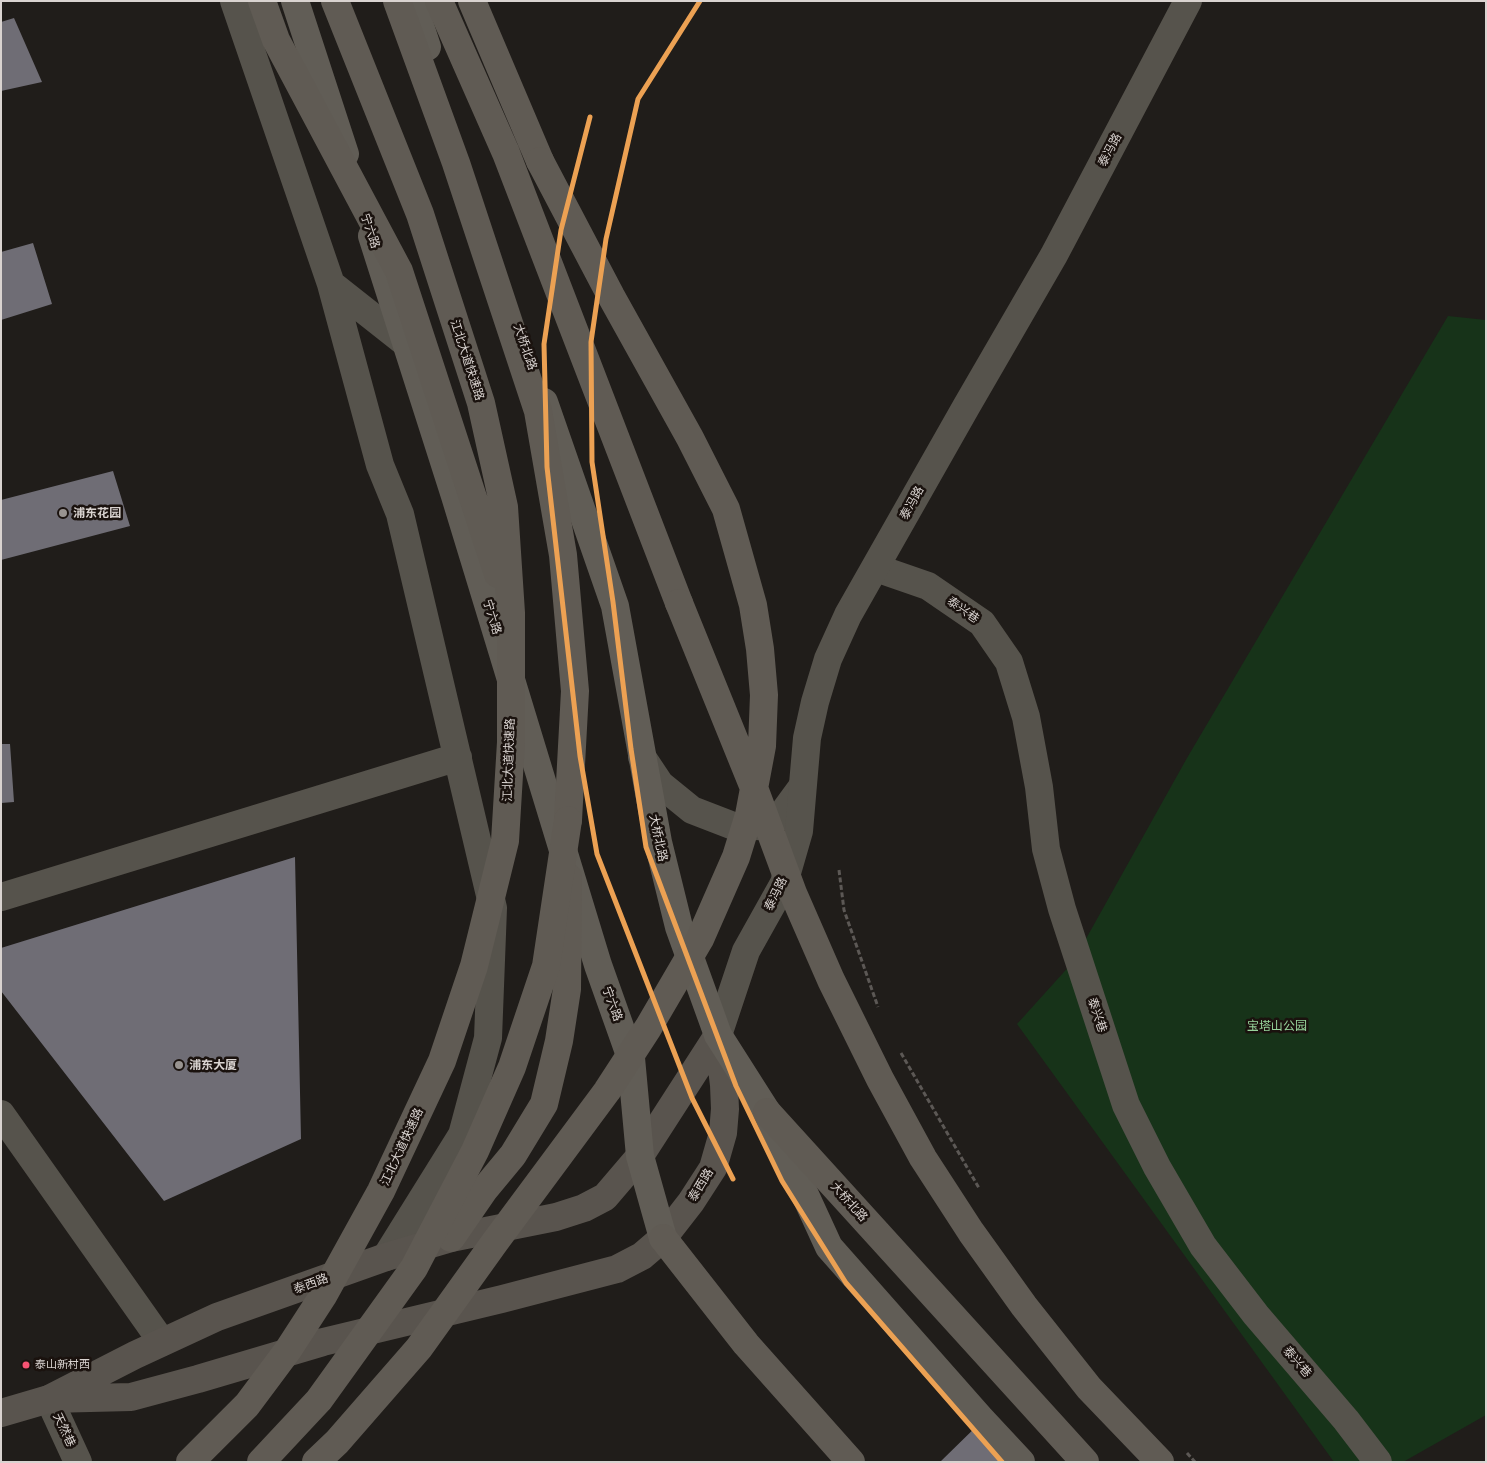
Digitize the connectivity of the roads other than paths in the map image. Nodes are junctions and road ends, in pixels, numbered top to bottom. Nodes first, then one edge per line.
1 (234, 1) edge
2 (262, 1) edge
3 (296, 1) edge
4 (335, 1) edge
5 (397, 1) edge
6 (412, 1) edge
7 (439, 1) edge
8 (472, 1) edge
9 (1188, 1) edge
10 (331, 284) junction
11 (407, 344) junction
12 (876, 568) junction
13 (511, 613) junction
14 (458, 757) junction
15 (642, 757) junction
16 (802, 787) junction
17 (568, 868) junction
18 (1, 897) edge
19 (718, 1035) junction
20 (767, 1112) junction
21 (1, 1114) edge
22 (640, 1156) junction
23 (451, 1238) junction
24 (663, 1238) junction
25 (386, 1256) junction
26 (162, 1342) junction
27 (49, 1399) junction
28 (1, 1414) edge
29 (1171, 1455) edge
30 (78, 1462) edge
31 (190, 1462) edge
32 (261, 1462) edge
33 (316, 1462) edge
34 (851, 1462) edge
35 (1021, 1462) edge
36 (1085, 1462) edge
37 (1378, 1462) edge

1 - 10 street
2 - 13 highway, bridge
3 - 11 main road, 宁六路
4 - 13 highway, 江北大道快速路, bridge
5 - 32 highway, bridge
6 - 15 main road, 大桥北路
7 - 29 highway, bridge
8 - 33 highway, bridge
9 - 12 street, 泰冯路
10 - 11 street
10 - 14 street
11 - 17 main road, 宁六路
12 - 16 street, 泰冯路
12 - 37 street, 泰兴巷
13 - 31 highway, 江北大道快速路, bridge
14 - 18 street
14 - 25 street
15 - 16 street
15 - 19 main road, 大桥北路
16 - 19 street, 泰冯路
17 - 22 main road, 宁六路
17 - 23 highway
19 - 20 main road, 大桥北路
19 - 22 main road, 泰西路
19 - 24 main road, 泰西路
20 - 35 main road
20 - 36 highway, 大桥北路
21 - 26 street
22 - 23 main road, 泰西路
22 - 24 main road, 宁六路
23 - 25 main road, 泰西路
24 - 27 main road, 泰西路
24 - 34 highway
25 - 26 main road, 泰西路
26 - 27 main road, 泰西路
27 - 28 main road, 泰西路
27 - 30 street, 天然巷

